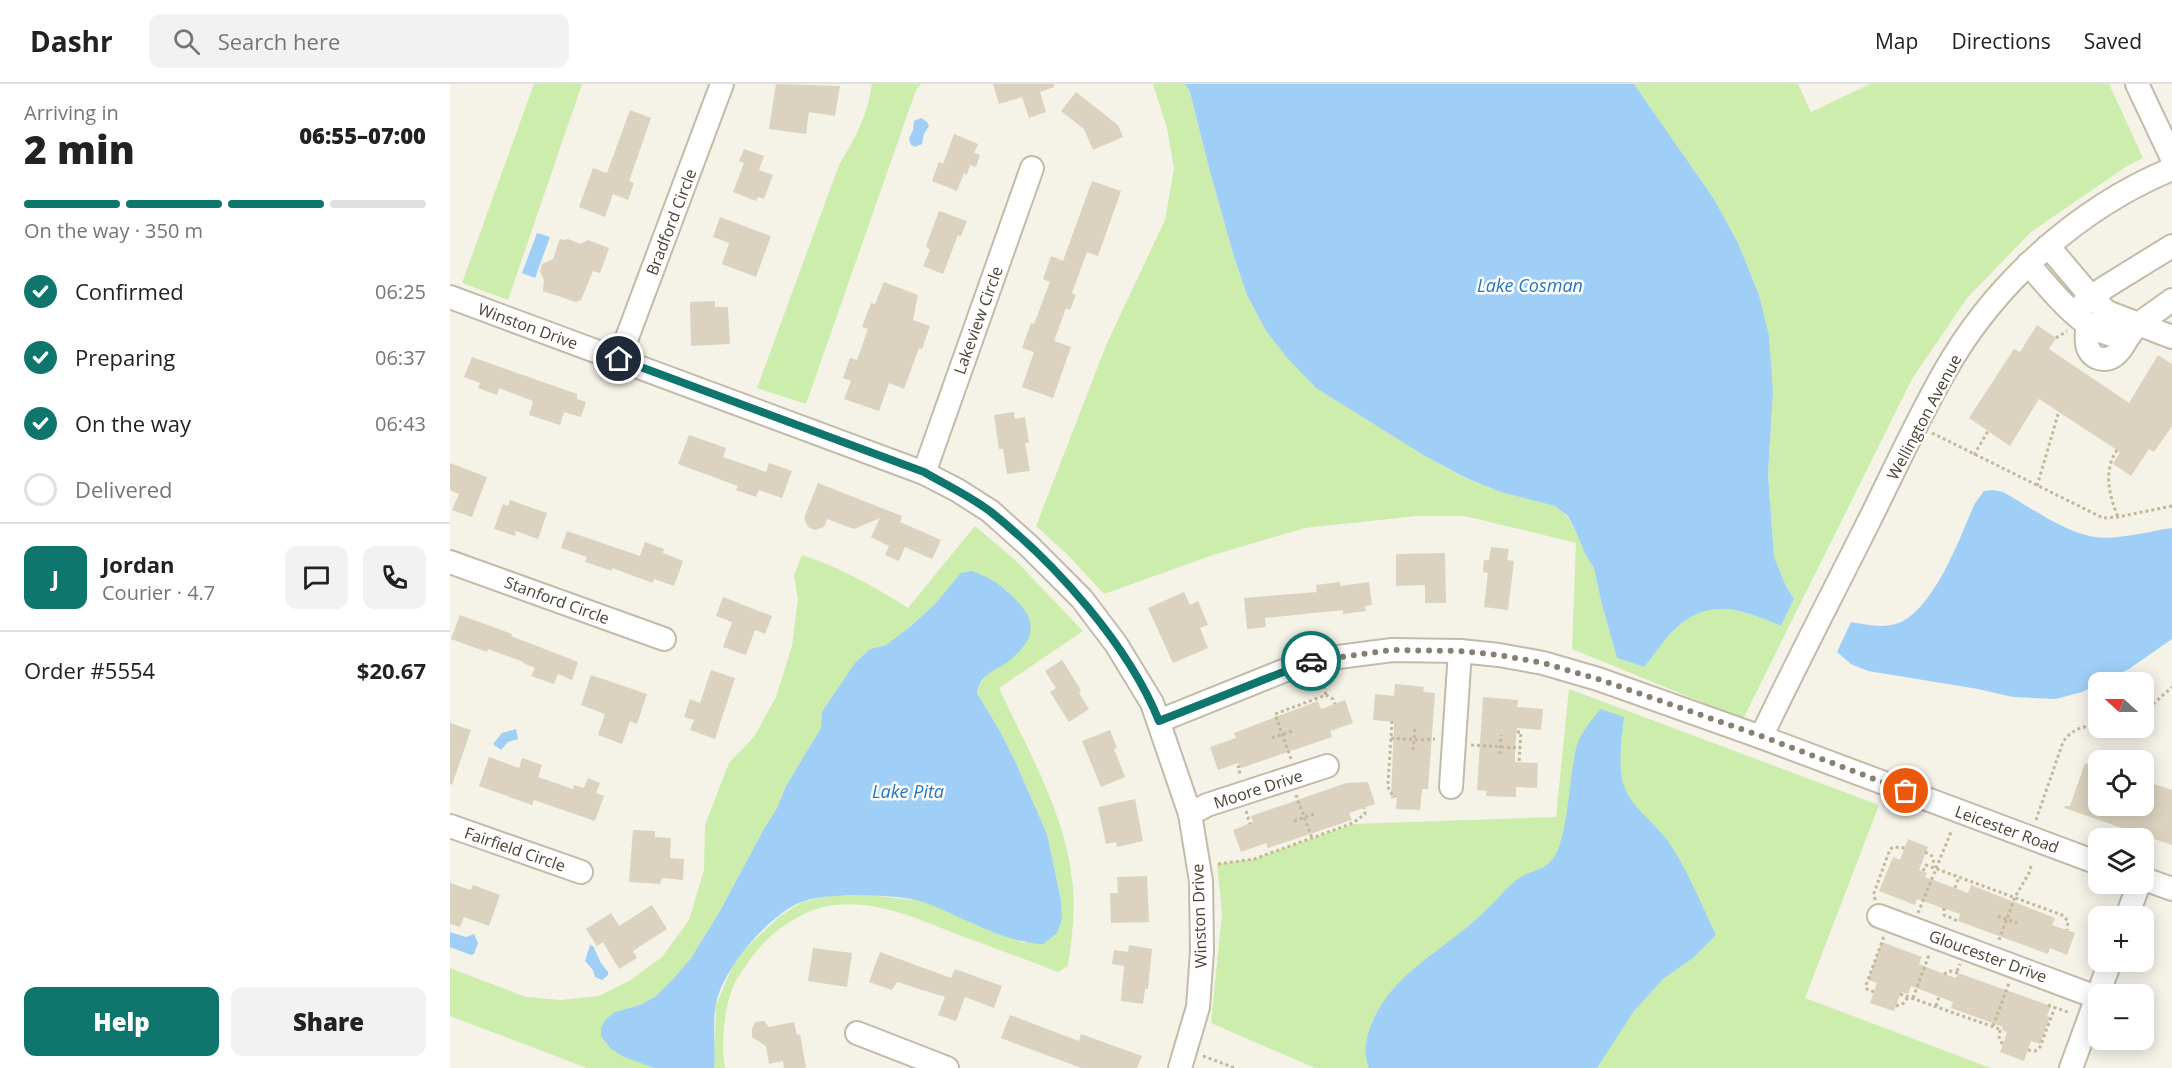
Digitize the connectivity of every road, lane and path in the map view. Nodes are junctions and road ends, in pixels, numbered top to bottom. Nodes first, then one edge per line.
1 (722, 84) edge
2 (2137, 84) edge
3 (2172, 158) edge
4 (1032, 168) dead end
5 (2172, 169) edge
6 (2048, 246) junction
7 (2172, 246) edge
8 (2028, 264) junction
9 (450, 297) edge
10 (2092, 298) junction
11 (2172, 300) edge
12 (2081, 318) junction
13 (2133, 330) junction
14 (2172, 337) edge
15 (619, 359) junction
16 (2059, 411) dead end
17 (1917, 426) junction
18 (1988, 431) dead end
19 (2117, 450) dead end
20 (1974, 455) junction
21 (924, 472) junction
22 (2037, 486) junction
23 (2172, 506) edge
24 (2118, 517) junction
25 (450, 562) edge
26 (664, 639) dead end
27 (1460, 651) junction
28 (1323, 680) dead end
29 (2172, 687) edge
30 (1326, 695) junction
31 (2154, 703) edge
32 (1335, 704) dead end
33 (1159, 721) junction
34 (1392, 721) dead end
35 (2088, 726) edge
36 (1415, 728) dead end
37 (1292, 731) dead end
38 (1517, 732) dead end
39 (1282, 735) junction
40 (1501, 735) dead end
41 (1761, 736) junction
42 (1272, 738) dead end
43 (1391, 738) junction
44 (1414, 740) junction
45 (1454, 742) junction
46 (1501, 747) junction
47 (1520, 748) junction
48 (1413, 750) dead end
49 (1500, 754) dead end
50 (1519, 762) dead end
51 (1327, 766) dead end
52 (1293, 777) junction
53 (1451, 787) dead end
54 (1395, 797) dead end
55 (1364, 808) dead end
56 (1190, 814) junction
57 (1314, 814) dead end
58 (1304, 817) junction
59 (1294, 821) dead end
60 (450, 826) edge
61 (1951, 832) dead end
62 (2030, 837) junction
63 (1312, 838) junction
64 (1905, 848) dead end
65 (1926, 852) dead end
66 (2088, 859) edge
67 (2032, 863) dead end
68 (1217, 864) dead end
69 (1935, 868) junction
70 (1923, 871) dead end
71 (581, 872) dead end
72 (1959, 877) junction
73 (2154, 883) edge
74 (1955, 888) dead end
75 (2172, 889) edge
76 (2015, 897) junction
77 (1944, 908) dead end
78 (1998, 916) dead end
79 (1885, 918) junction
80 (2007, 920) junction
81 (1958, 921) dead end
82 (2017, 923) dead end
83 (1912, 928) junction
84 (2067, 930) dead end
85 (1937, 937) junction
86 (1992, 959) junction
87 (2015, 967) junction
88 (1958, 973) dead end
89 (1944, 974) dead end
90 (1874, 992) dead end
91 (1900, 994) dead end
92 (2088, 994) edge
93 (1908, 997) junction
94 (1940, 997) dead end
95 (1912, 998) junction
96 (2048, 1005) dead end
97 (1896, 1006) dead end
98 (1936, 1006) junction
99 (2055, 1007) junction
100 (2070, 1013) dead end
101 (2088, 1021) edge
102 (1993, 1026) junction
103 (857, 1034) dead end
104 (2003, 1045) dead end
105 (2028, 1050) dead end
106 (1203, 1056) dead end
107 (947, 1068) edge
108 (1180, 1068) edge
109 (1235, 1068) edge
110 (2072, 1068) edge

1 - 15 street, Bradford Circle
2 - 3 street
4 - 21 street, Lakeview Circle
5 - 6 street, Wellington Avenue
6 - 8 street, Wellington Avenue
6 - 10 street
7 - 10 street
8 - 12 street
8 - 17 street, Wellington Avenue
9 - 15 street, Winston Drive
10 - 12 street
10 - 13 street
11 - 13 street
12 - 13 street
13 - 14 street
15 - 21 street, Winston Drive
16 - 22 path
17 - 20 path
17 - 41 street, Wellington Avenue
18 - 20 path
19 - 24 path
20 - 22 path
21 - 33 street, Winston Drive
22 - 24 path
23 - 24 path
25 - 26 street, Stanford Circle
27 - 33 street, Leicester Road
27 - 41 street, Leicester Road
27 - 45 street
28 - 30 path
29 - 31 path
30 - 32 path
30 - 39 path
33 - 56 street, Winston Drive
34 - 43 path
35 - 62 path
36 - 44 path
37 - 39 path
38 - 47 path
39 - 42 path
39 - 52 path
40 - 46 path
41 - 62 street, Leicester Road
43 - 44 path
43 - 54 path
44 - 45 path
44 - 48 path
45 - 46 path
45 - 53 street
46 - 47 path
46 - 49 path
47 - 50 path
51 - 52 street, Moore Drive
52 - 56 street, Moore Drive
52 - 58 path
55 - 63 path
56 - 108 street, Winston Drive
57 - 58 path
58 - 59 path
58 - 63 path
60 - 71 street, Fairfield Circle
61 - 69 path
62 - 66 street, Leicester Road
63 - 68 path
64 - 79 path
65 - 69 path
67 - 76 path
69 - 70 path
69 - 72 path
69 - 83 path
72 - 74 path
72 - 76 path
73 - 75 street
76 - 80 path
76 - 84 path
77 - 81 path
78 - 80 path
79 - 83 street, Gloucester Drive
79 - 90 path
80 - 82 path
80 - 86 path
83 - 85 street, Gloucester Drive
85 - 86 street, Gloucester Drive
85 - 95 path
86 - 87 street, Gloucester Drive
87 - 92 street, Gloucester Drive
87 - 102 path
88 - 89 path
91 - 93 path
93 - 95 path
93 - 97 path
94 - 98 path
95 - 98 path
96 - 99 path
98 - 102 path
99 - 100 path
99 - 105 path
101 - 110 street
102 - 104 path
103 - 107 street
106 - 109 path

